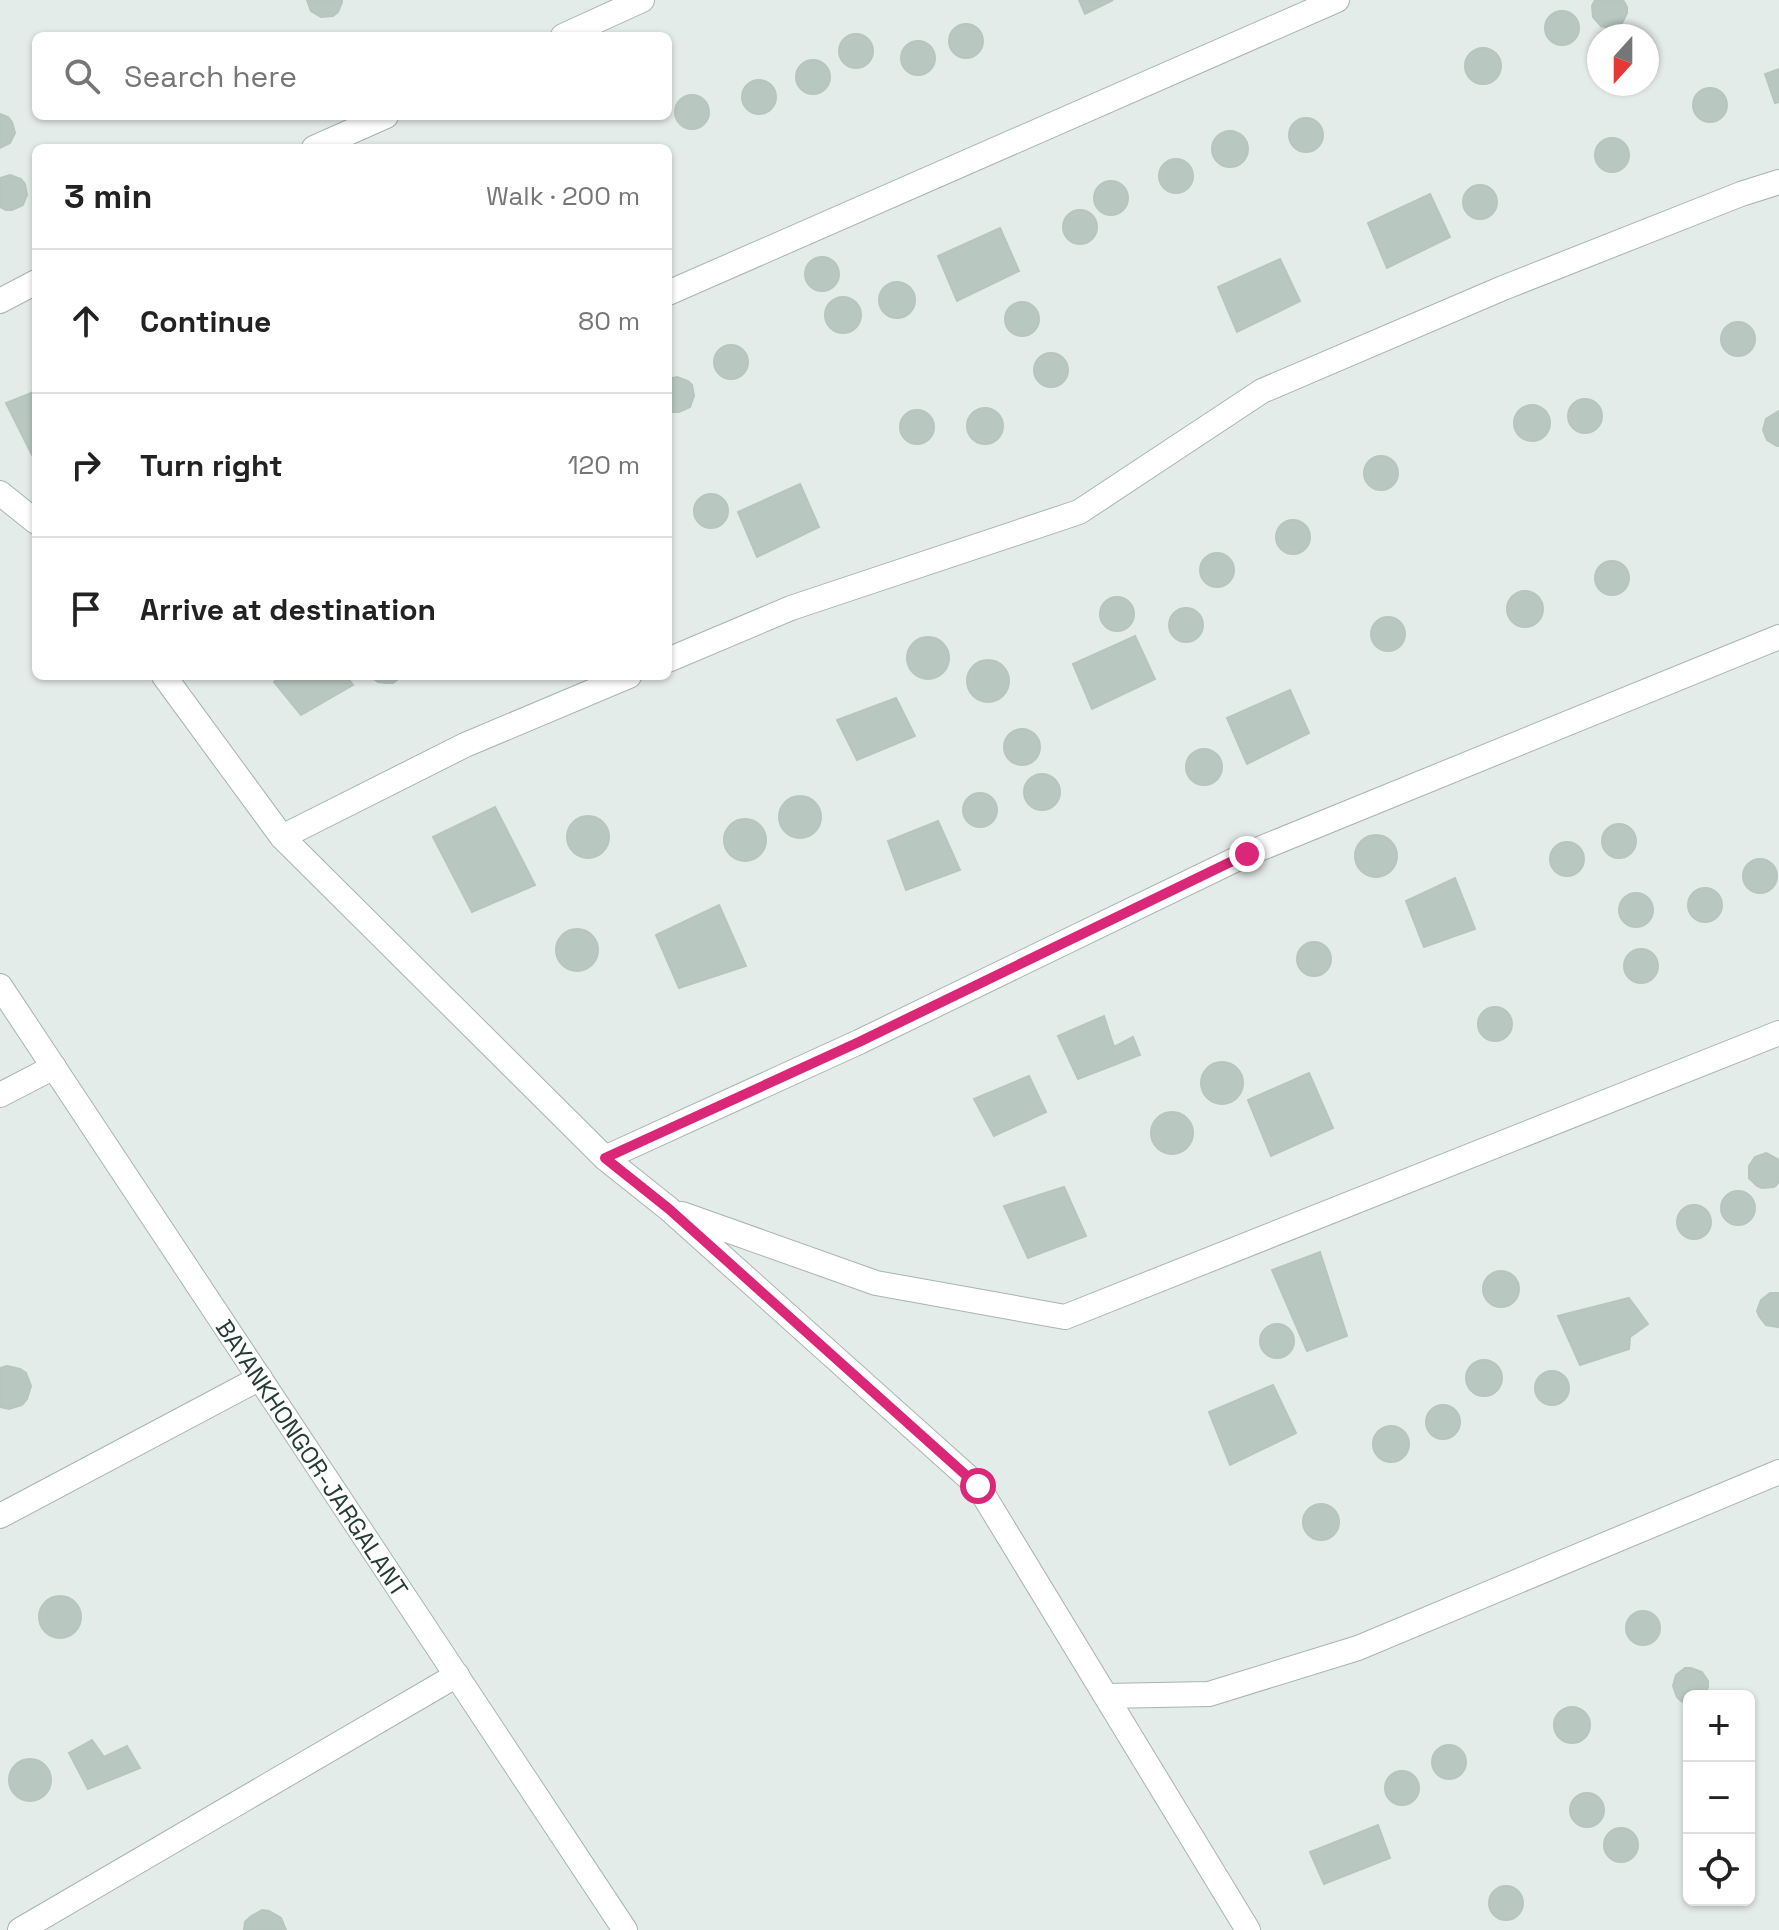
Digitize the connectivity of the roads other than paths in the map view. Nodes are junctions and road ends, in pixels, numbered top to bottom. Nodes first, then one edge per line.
1 (642, 0) edge
2 (1337, 0) edge
3 (572, 32) edge
4 (377, 120) edge
5 (323, 144) edge
6 (1779, 182) edge
7 (32, 284) edge
8 (672, 291) edge
9 (0, 301) edge
10 (0, 493) edge
11 (32, 519) edge
12 (1779, 637) edge
13 (672, 658) edge
14 (167, 680) edge
15 (619, 680) edge
16 (282, 837) junction
17 (0, 986) edge
18 (1779, 1033) edge
19 (54, 1067) junction
20 (0, 1095) edge
21 (605, 1158) junction
22 (669, 1209) junction
23 (260, 1378) junction
24 (1779, 1472) edge
25 (0, 1516) edge
26 (457, 1675) junction
27 (1106, 1696) junction
28 (20, 1930) edge
29 (625, 1930) edge
30 (1248, 1930) edge

1 - 3 street
2 - 8 street
4 - 5 street
6 - 13 street
7 - 9 street
10 - 11 street
12 - 21 street
14 - 16 street
15 - 16 street
16 - 21 street
17 - 19 street, BAYANKHONGOR-JARGALANT
18 - 22 street
19 - 20 street
19 - 23 street, BAYANKHONGOR-JARGALANT
21 - 22 street
22 - 27 street
23 - 25 street
23 - 26 street, BAYANKHONGOR-JARGALANT
24 - 27 street
26 - 28 street
26 - 29 street, BAYANKHONGOR-JARGALANT
27 - 30 street

